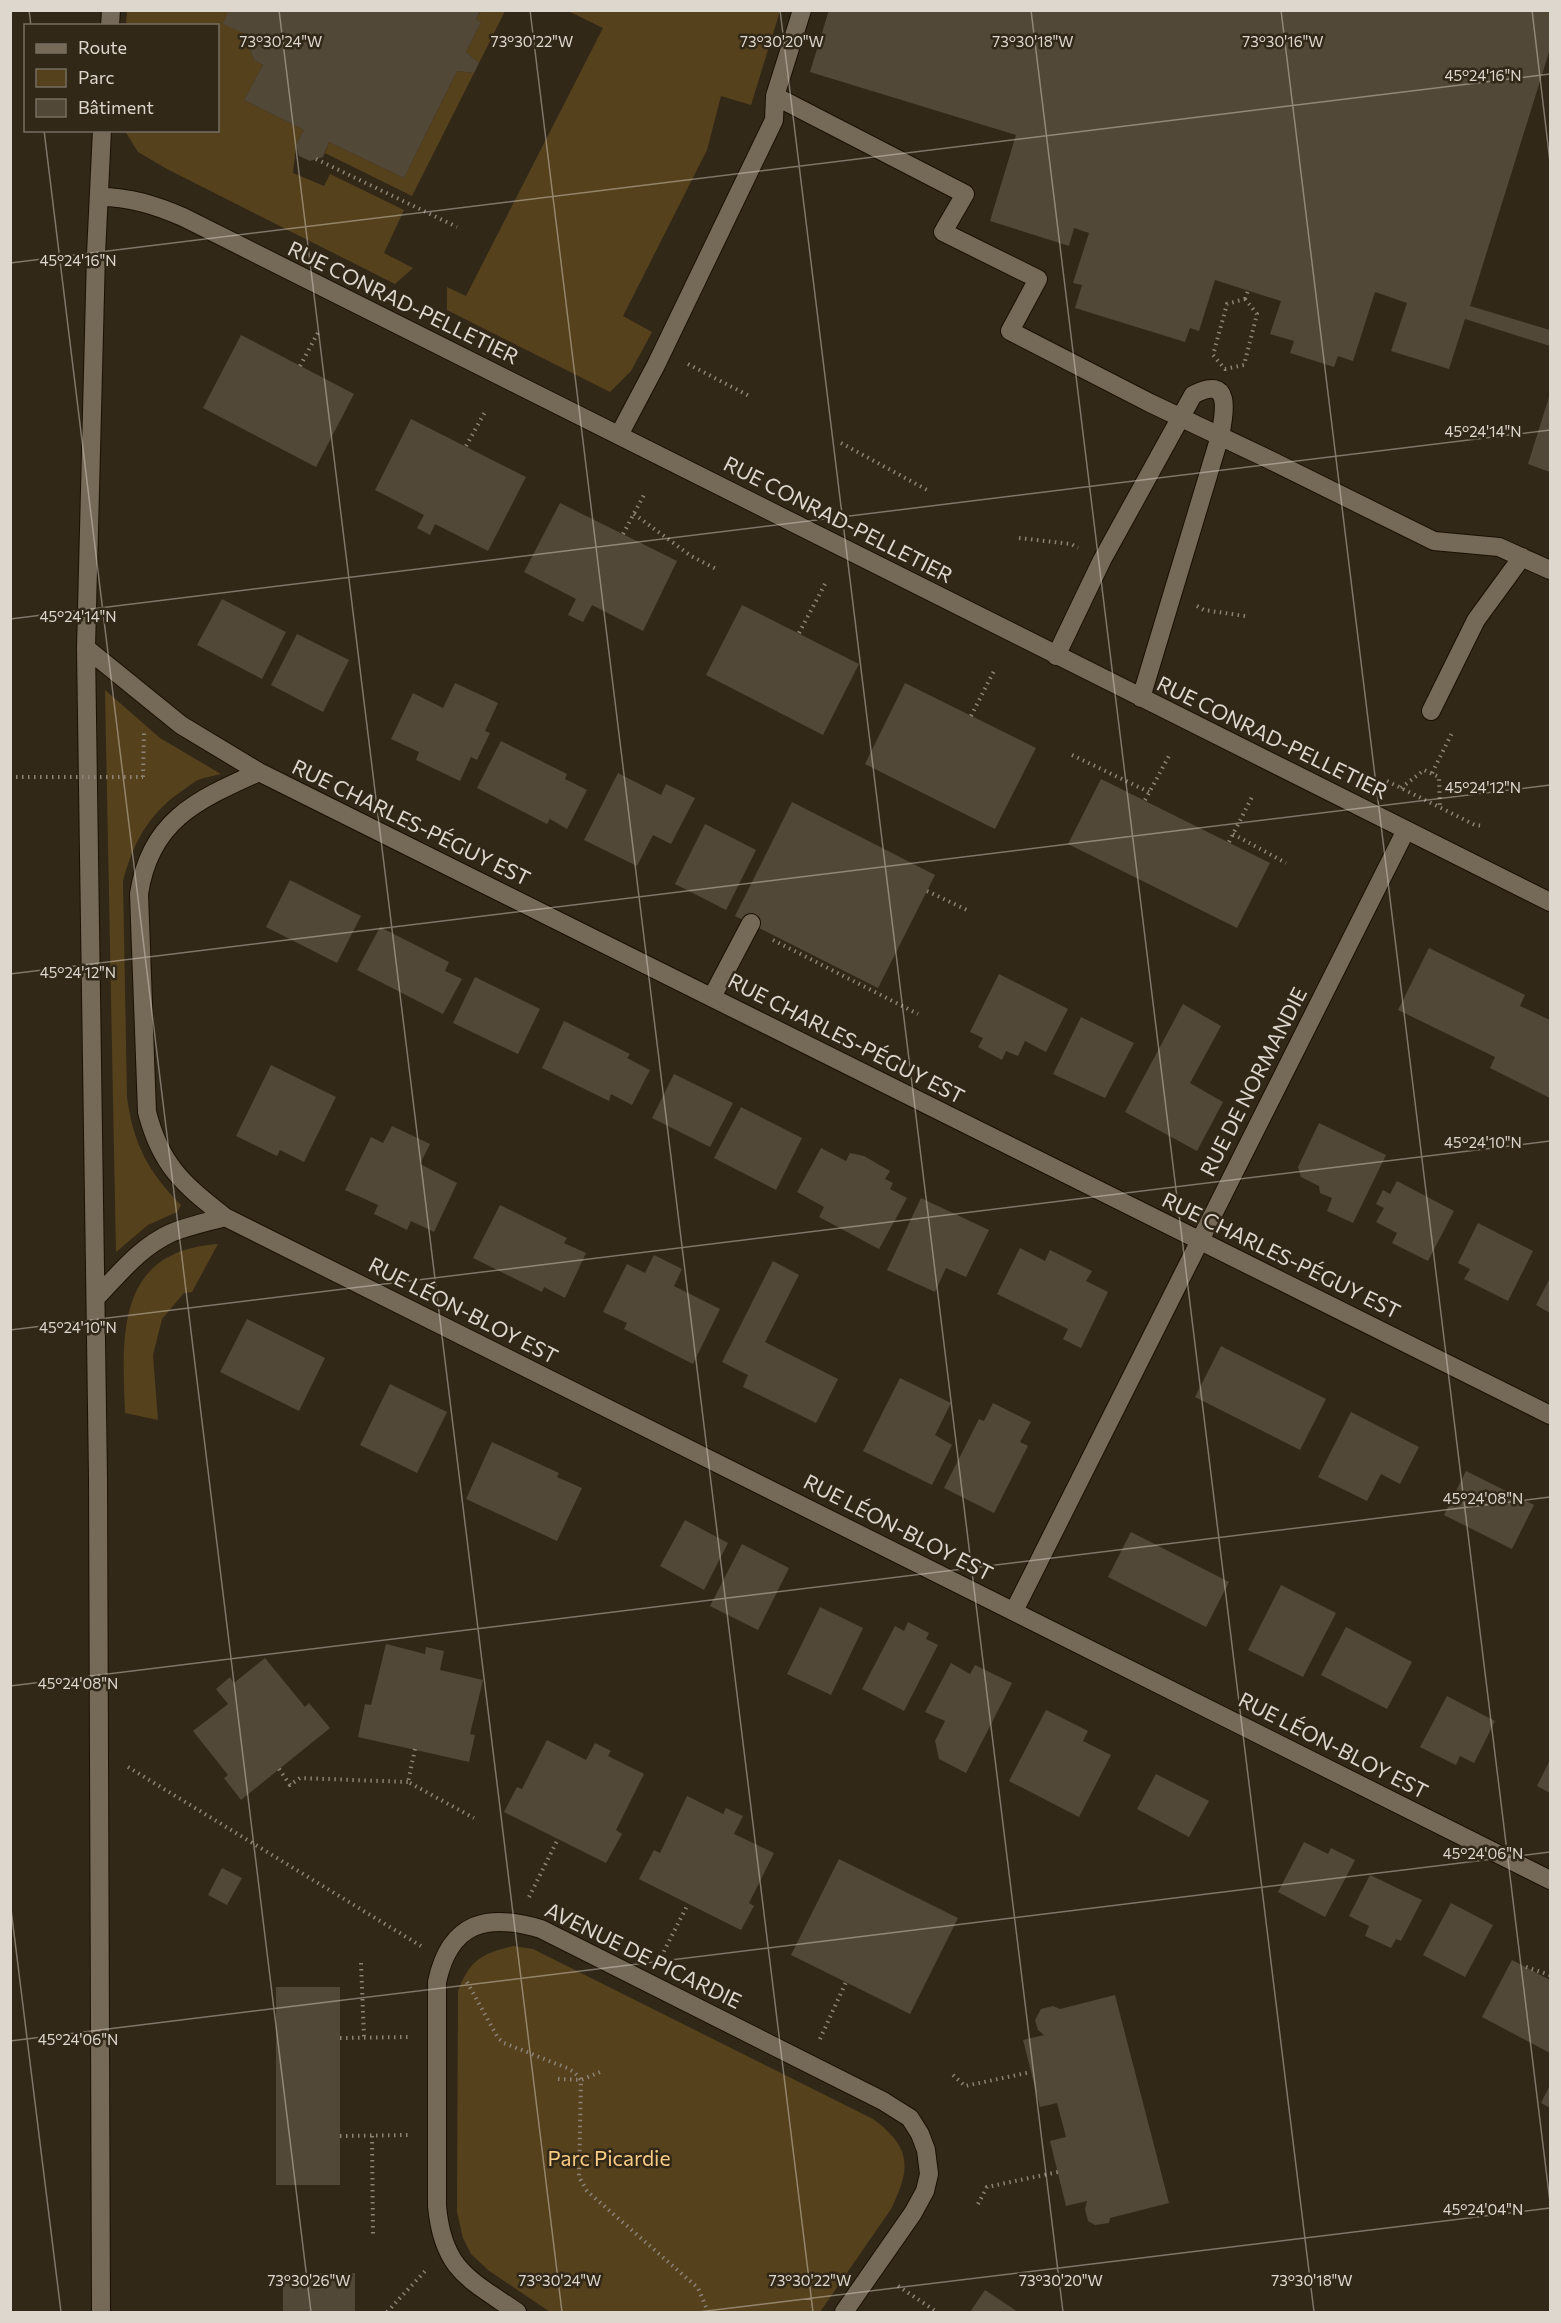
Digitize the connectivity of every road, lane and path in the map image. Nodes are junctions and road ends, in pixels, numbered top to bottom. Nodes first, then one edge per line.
1 (802, 10) edge
2 (775, 96) junction
3 (102, 132) edge
4 (316, 159) dead end
5 (99, 197) junction
6 (457, 227) dead end
7 (1248, 291) dead end
8 (1245, 299) junction
9 (320, 328) dead end
10 (663, 351) junction
11 (300, 366) dead end
12 (751, 397) dead end
13 (485, 412) dead end
14 (1180, 418) junction
15 (619, 435) junction
16 (1220, 436) junction
17 (840, 443) dead end
18 (466, 446) dead end
19 (929, 491) dead end
20 (645, 493) dead end
21 (634, 514) junction
22 (623, 534) dead end
23 (1019, 538) dead end
24 (1071, 544) dead end
25 (1522, 557) junction
26 (716, 569) dead end
27 (1551, 570) edge
28 (825, 584) dead end
29 (1204, 610) dead end
30 (1245, 616) dead end
31 (799, 633) dead end
32 (86, 648) junction
33 (1056, 656) junction
34 (995, 669) dead end
35 (1141, 698) junction
36 (1431, 711) dead end
37 (971, 716) dead end
38 (1457, 724) dead end
39 (144, 726) dead end
40 (1072, 755) dead end
41 (1169, 756) dead end
42 (259, 772) junction
43 (1432, 773) junction
44 (10, 777) edge
45 (1388, 781) dead end
46 (1401, 789) junction
47 (1149, 792) junction
48 (1252, 797) dead end
49 (1144, 800) dead end
50 (1440, 808) junction
51 (1484, 826) dead end
52 (1406, 830) junction
53 (1233, 834) junction
54 (1229, 842) dead end
55 (1286, 863) dead end
56 (927, 891) dead end
57 (1551, 902) edge
58 (969, 911) dead end
59 (750, 925) joint
60 (712, 997) junction
61 (918, 1014) dead end
62 (225, 1217) junction
63 (1200, 1240) junction
64 (96, 1298) junction
65 (1551, 1415) edge
66 (1014, 1611) junction
67 (415, 1749) dead end
68 (125, 1765) dead end
69 (279, 1769) dead end
70 (408, 1782) junction
71 (474, 1818) dead end
72 (558, 1839) dead end
73 (1551, 1880) edge
74 (688, 1904) dead end
75 (518, 1922) junction
76 (422, 1946) dead end
77 (361, 1964) dead end
78 (1526, 1967) dead end
79 (1551, 1975) edge
80 (464, 1976) dead end
81 (648, 1982) junction
82 (846, 1982) dead end
83 (364, 2037) junction
84 (436, 2037) junction
85 (340, 2038) dead end
86 (808, 2063) junction
87 (600, 2072) dead end
88 (1031, 2072) dead end
89 (953, 2075) dead end
90 (558, 2079) dead end
91 (581, 2080) junction
92 (436, 2134) junction
93 (340, 2136) dead end
94 (372, 2136) junction
95 (1058, 2172) dead end
96 (978, 2204) dead end
97 (373, 2236) dead end
98 (446, 2249) junction
99 (874, 2269) junction
100 (101, 2313) edge
101 (387, 2313) edge
102 (517, 2313) edge
103 (708, 2313) edge
104 (844, 2313) edge
105 (937, 2313) edge

1 - 2 street
2 - 10 street
2 - 14 street
3 - 5 street
4 - 6 path
5 - 15 street, RUE CONRAD-PELLETIER
5 - 32 street
7 - 8 path
8 - 8 path
9 - 11 path
10 - 12 path
10 - 15 street
13 - 18 path
14 - 16 street
14 - 16 street
14 - 33 street
15 - 33 street, RUE CONRAD-PELLETIER
16 - 25 street
16 - 35 street
17 - 19 path
20 - 21 path
21 - 22 path
21 - 26 path
23 - 24 path
25 - 27 street
25 - 36 street
28 - 31 path
29 - 30 path
32 - 42 street, RUE CHARLES-PÉGUY EST
32 - 64 street
33 - 35 street, RUE CONRAD-PELLETIER
34 - 37 path
35 - 52 street, RUE CONRAD-PELLETIER
38 - 43 path
39 - 44 path, bridge
40 - 47 path
41 - 47 path
42 - 60 street, RUE CHARLES-PÉGUY EST
42 - 62 street, RUE LÉON-BLOY EST
43 - 46 path
43 - 50 path
45 - 46 path, RUE CONRAD-PELLETIER
46 - 50 path, RUE CONRAD-PELLETIER
47 - 49 path
48 - 53 path
50 - 51 path, RUE CONRAD-PELLETIER
52 - 57 street, RUE CONRAD-PELLETIER
52 - 63 street, RUE DE NORMANDIE
53 - 54 path
53 - 55 path
56 - 58 path
59 - 60 street
59 - 61 path
60 - 63 street, RUE CHARLES-PÉGUY EST
62 - 64 street
62 - 66 street, RUE LÉON-BLOY EST
63 - 65 street, RUE CHARLES-PÉGUY EST
63 - 66 street, RUE DE NORMANDIE
64 - 100 street
66 - 73 street, RUE LÉON-BLOY EST
67 - 70 path
68 - 76 path
69 - 70 path
70 - 71 path
72 - 75 path
74 - 81 path
75 - 81 street, AVENUE DE PICARDIE
75 - 84 street, AVENUE DE PICARDIE
77 - 83 path
78 - 79 path
80 - 91 path
81 - 86 street, AVENUE DE PICARDIE
82 - 86 path
83 - 84 path
83 - 85 path
84 - 92 street, AVENUE DE PICARDIE
86 - 99 street, AVENUE DE PICARDIE
87 - 91 path
88 - 89 path
90 - 91 path
91 - 103 path
92 - 94 path
92 - 98 street, AVENUE DE PICARDIE
93 - 94 path
94 - 97 path
95 - 96 path
98 - 101 path
98 - 102 street, AVENUE DE PICARDIE
99 - 104 street, AVENUE DE PICARDIE
99 - 105 path

